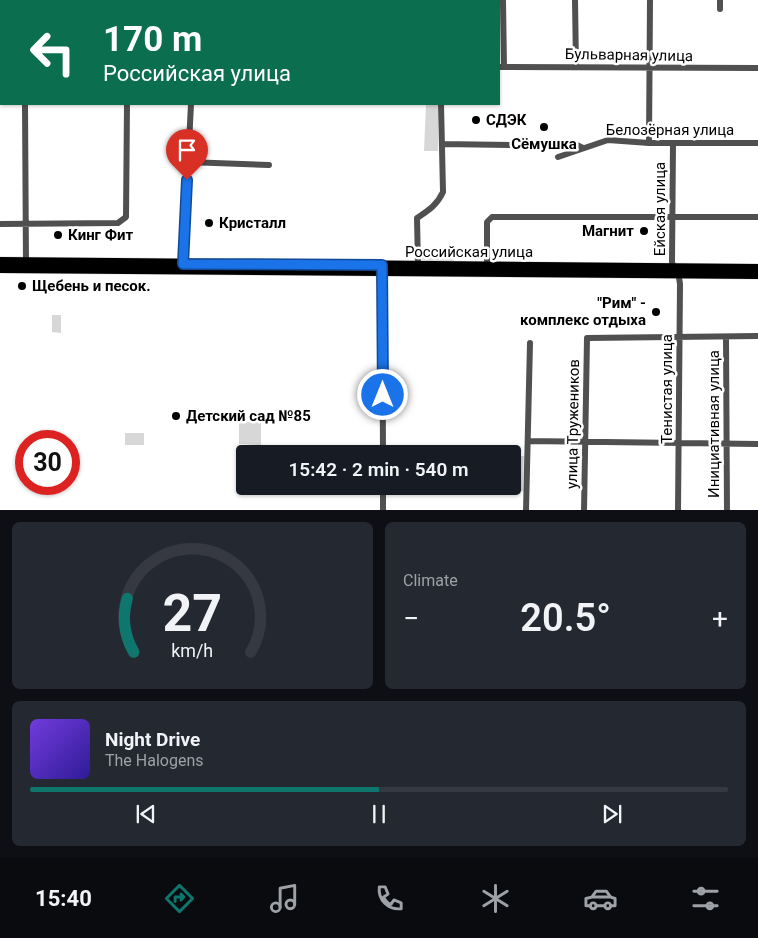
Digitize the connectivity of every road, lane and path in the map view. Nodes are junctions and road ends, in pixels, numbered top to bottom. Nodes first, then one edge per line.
1 (503, 0) edge
2 (575, 0) edge
3 (650, 0) edge
4 (720, 0) edge
5 (720, 9) dead end
6 (576, 66) junction
7 (501, 67) edge
8 (649, 68) junction
9 (758, 68) edge
10 (25, 105) edge
11 (127, 105) edge
12 (191, 105) edge
13 (441, 105) edge
14 (649, 143) junction
15 (673, 143) junction
16 (758, 143) edge
17 (442, 144) junction
18 (583, 148) junction
19 (558, 157) dead end
20 (188, 162) junction
21 (269, 165) dead end
22 (673, 217) junction
23 (758, 217) edge
24 (0, 224) edge
25 (26, 224) junction
26 (26, 248) junction
27 (0, 262) edge
28 (11, 262) junction
29 (41, 262) junction
30 (183, 264) junction
31 (26, 266) junction
32 (418, 266) junction
33 (487, 266) junction
34 (758, 268) edge
35 (0, 269) edge
36 (382, 269) junction
37 (676, 271) junction
38 (758, 275) edge
39 (726, 336) junction
40 (758, 336) edge
41 (679, 337) junction
42 (530, 343) dead end
43 (528, 441) junction
44 (586, 441) junction
45 (679, 443) junction
46 (728, 443) junction
47 (758, 444) edge
48 (383, 445) edge
49 (383, 495) edge
50 (384, 510) edge
51 (526, 510) edge
52 (584, 510) edge
53 (678, 510) edge
54 (727, 510) edge

1 - 7 street
2 - 6 street
3 - 8 street, Ейская улица
4 - 5 street
6 - 7 street, Бульварная улица
6 - 8 street, Бульварная улица
8 - 9 street, Бульварная улица
8 - 14 street, Ейская улица
10 - 25 street
11 - 25 street
12 - 20 street
13 - 17 street
14 - 15 street, Белозёрная улица
14 - 18 street, Белозёрная улица
15 - 16 street, Белозёрная улица
15 - 22 street, Ейская улица
17 - 18 street
17 - 32 street
18 - 19 street, Белозёрная улица
20 - 21 street
20 - 30 street
22 - 23 street
22 - 33 street
22 - 37 street, Ейская улица
24 - 25 street
25 - 26 street
26 - 28 street
26 - 29 street
26 - 31 street
27 - 28 main road, Российская улица
28 - 31 main road, Российская улица
29 - 30 main road, Российская улица
29 - 31 main road, Российская улица
30 - 36 main road, Российская улица
31 - 35 main road, Российская улица
31 - 36 main road, Российская улица
32 - 33 main road, Российская улица
32 - 36 main road, Российская улица
33 - 37 main road, Российская улица
34 - 37 main road, Российская улица
36 - 37 main road, Российская улица
36 - 48 street
37 - 38 main road, Российская улица
37 - 41 street, Тенистая улица
39 - 40 street
39 - 41 street
39 - 46 street, Инициативная улица
41 - 44 street, улица Тружеников
41 - 45 street, Тенистая улица
42 - 43 street
43 - 44 street
43 - 51 street
44 - 45 street
44 - 52 street, улица Тружеников
45 - 46 street
45 - 53 street, Тенистая улица
46 - 47 street
46 - 54 street, Инициативная улица
49 - 50 street

